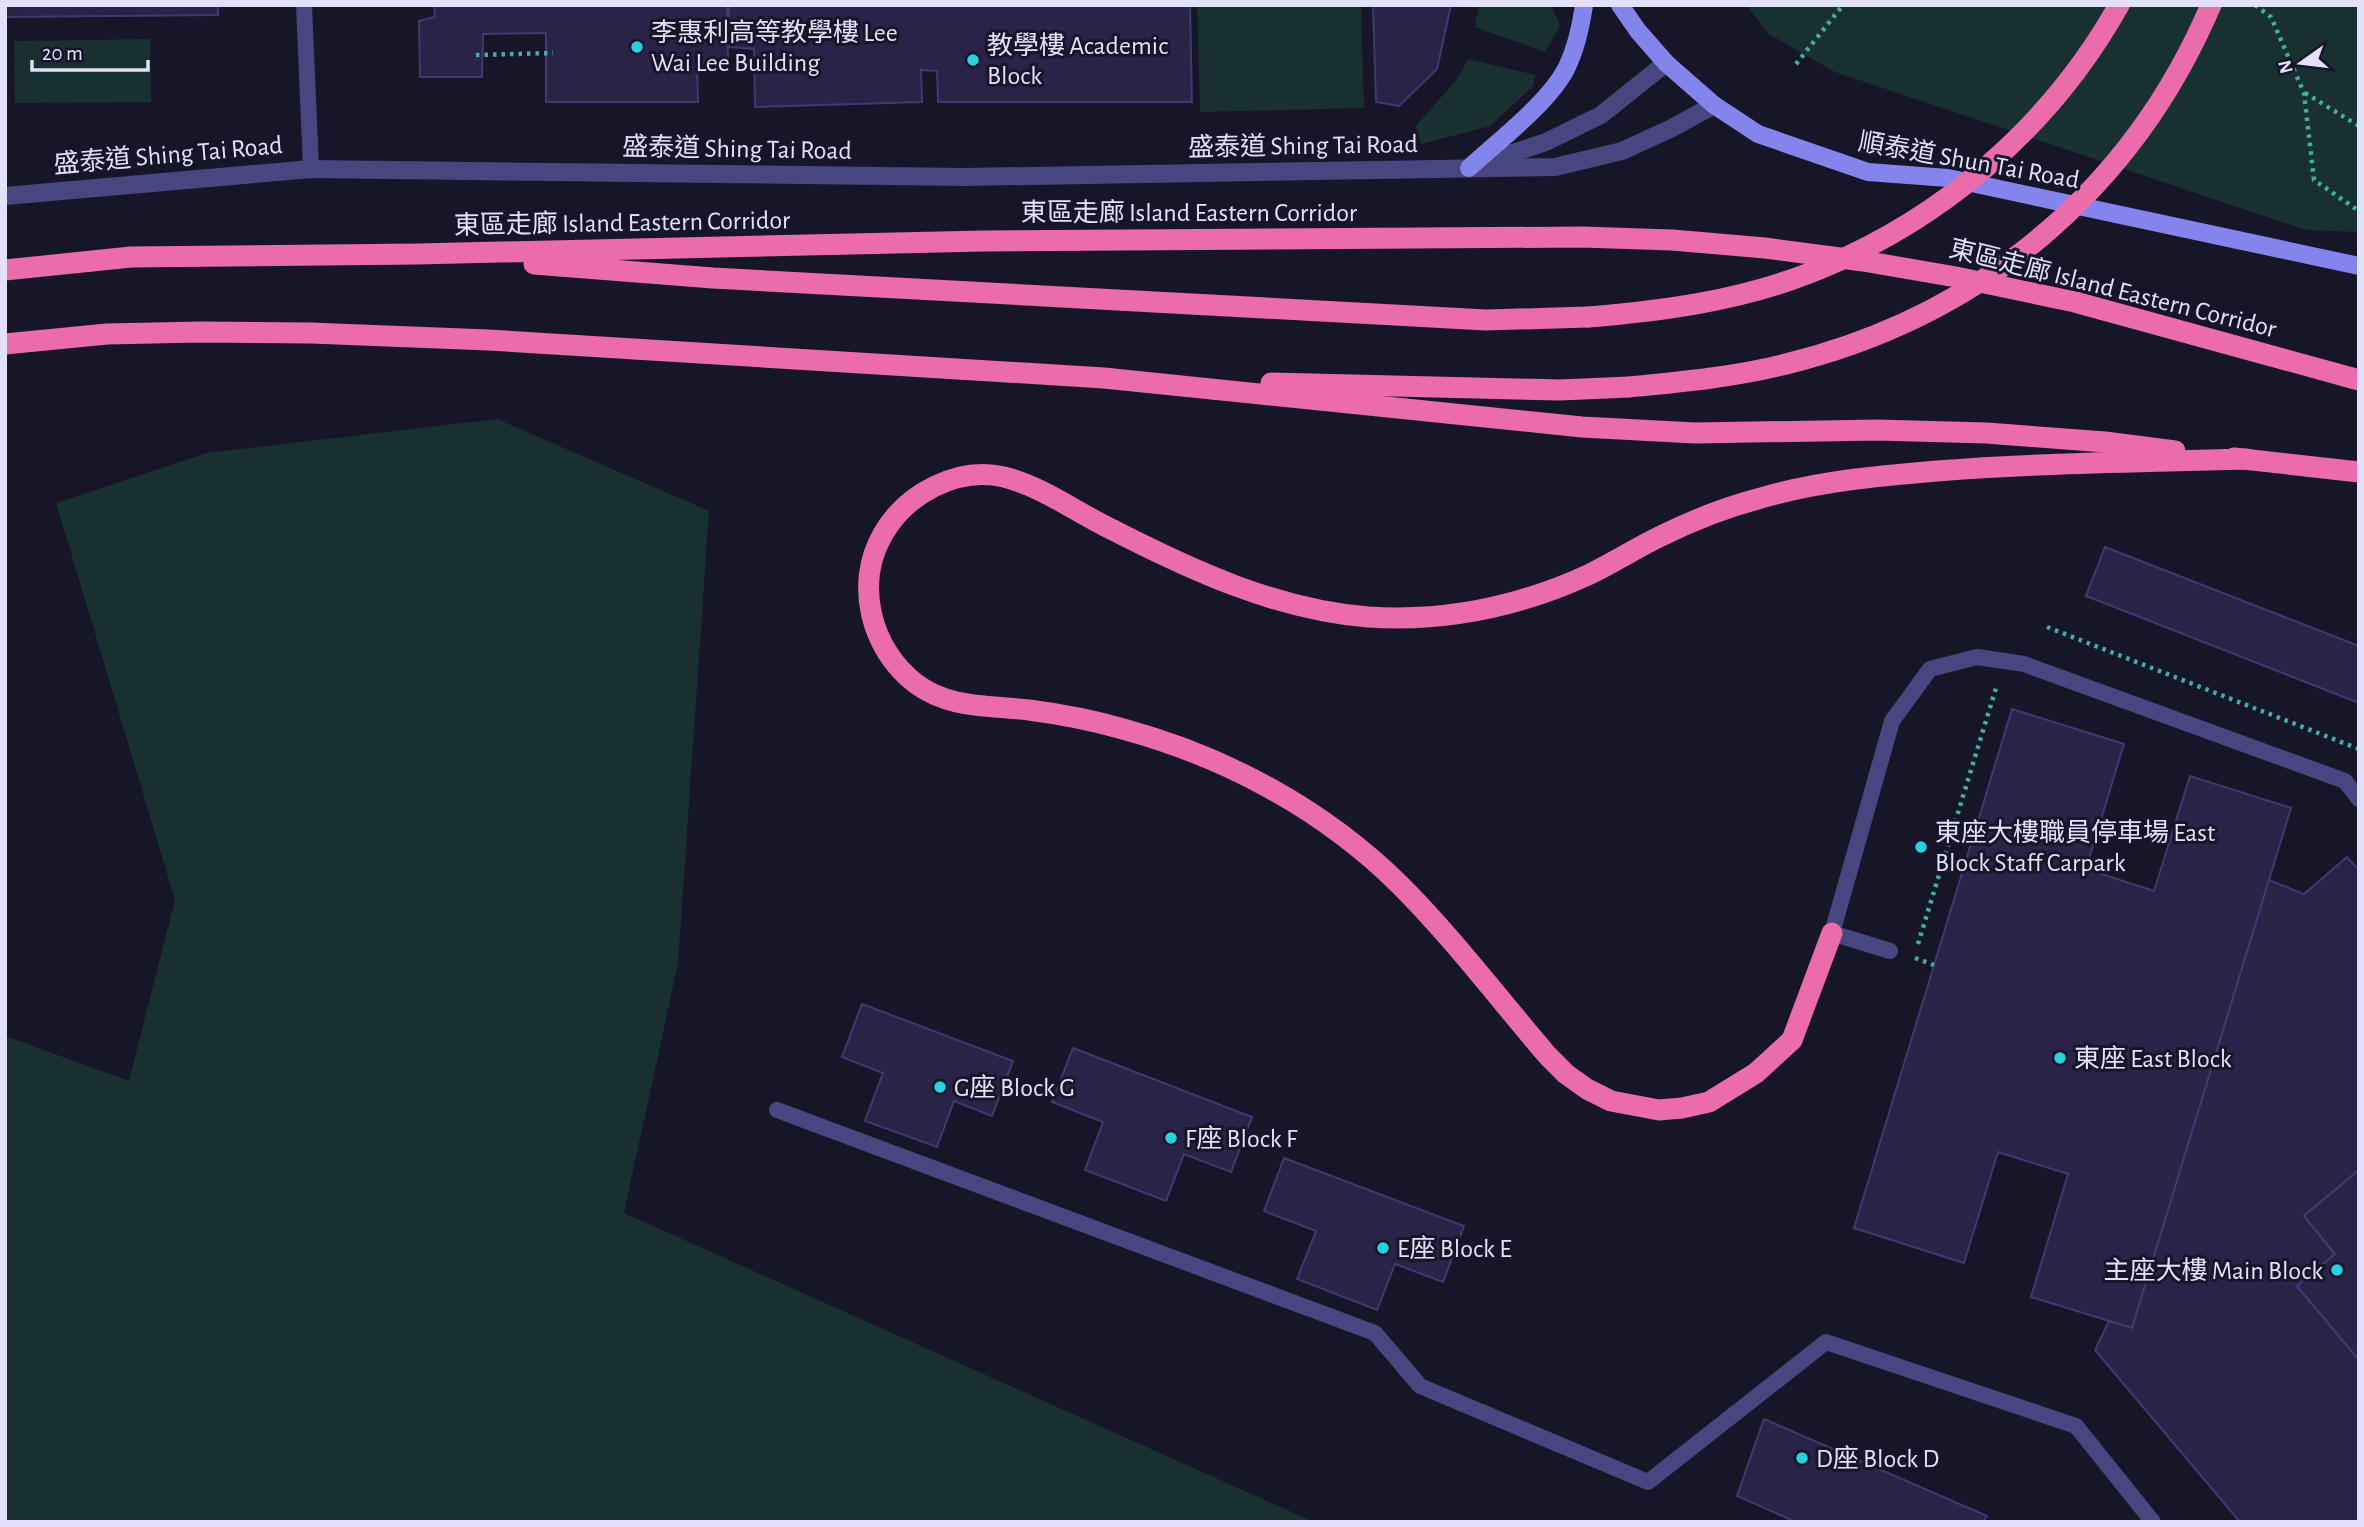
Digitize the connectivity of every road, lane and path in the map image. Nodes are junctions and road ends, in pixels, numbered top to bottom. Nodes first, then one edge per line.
1 (304, 5) edge
2 (1584, 5) edge
3 (1620, 5) edge
4 (1843, 5) edge
5 (2119, 5) edge
6 (2211, 5) edge
7 (2255, 5) edge
8 (552, 53) dead end
9 (476, 55) dead end
10 (1666, 63) junction
11 (1796, 64) dead end
12 (2304, 93) junction
13 (1714, 105) junction
14 (2359, 127) edge
15 (1469, 168) junction
16 (311, 169) junction
17 (5, 196) edge
18 (2359, 211) edge
19 (416, 254) junction
20 (2359, 266) edge
21 (5, 270) edge
22 (5, 344) edge
23 (1104, 378) junction
24 (2359, 380) edge
25 (2247, 459) junction
26 (2359, 472) edge
27 (2046, 627) dead end
28 (1996, 687) dead end
29 (2359, 749) edge
30 (2359, 799) edge
31 (1832, 933) junction
32 (1890, 951) dead end
33 (1934, 965) dead end
34 (777, 1110) dead end
35 (2152, 1522) edge

1 - 16 lane
2 - 15 street
3 - 10 street, 順泰道 Shun Tai Road
4 - 11 path
5 - 19 highway, bridge
6 - 23 highway, bridge
7 - 12 path
8 - 9 path
10 - 13 street, 順泰道 Shun Tai Road
10 - 15 street, 盛泰道 Shing Tai Road
12 - 14 path
12 - 18 path
13 - 15 street, 盛泰道 Shing Tai Road
13 - 20 street, 順泰道 Shun Tai Road
15 - 16 street, 盛泰道 Shing Tai Road
16 - 17 street, 盛泰道 Shing Tai Road
19 - 21 highway, 東區走廊 Island Eastern Corridor
19 - 24 highway, 東區走廊 Island Eastern Corridor
22 - 23 highway
23 - 25 highway
25 - 26 highway
25 - 31 highway
27 - 29 path
28 - 33 path
30 - 31 lane
31 - 32 lane
34 - 35 lane

